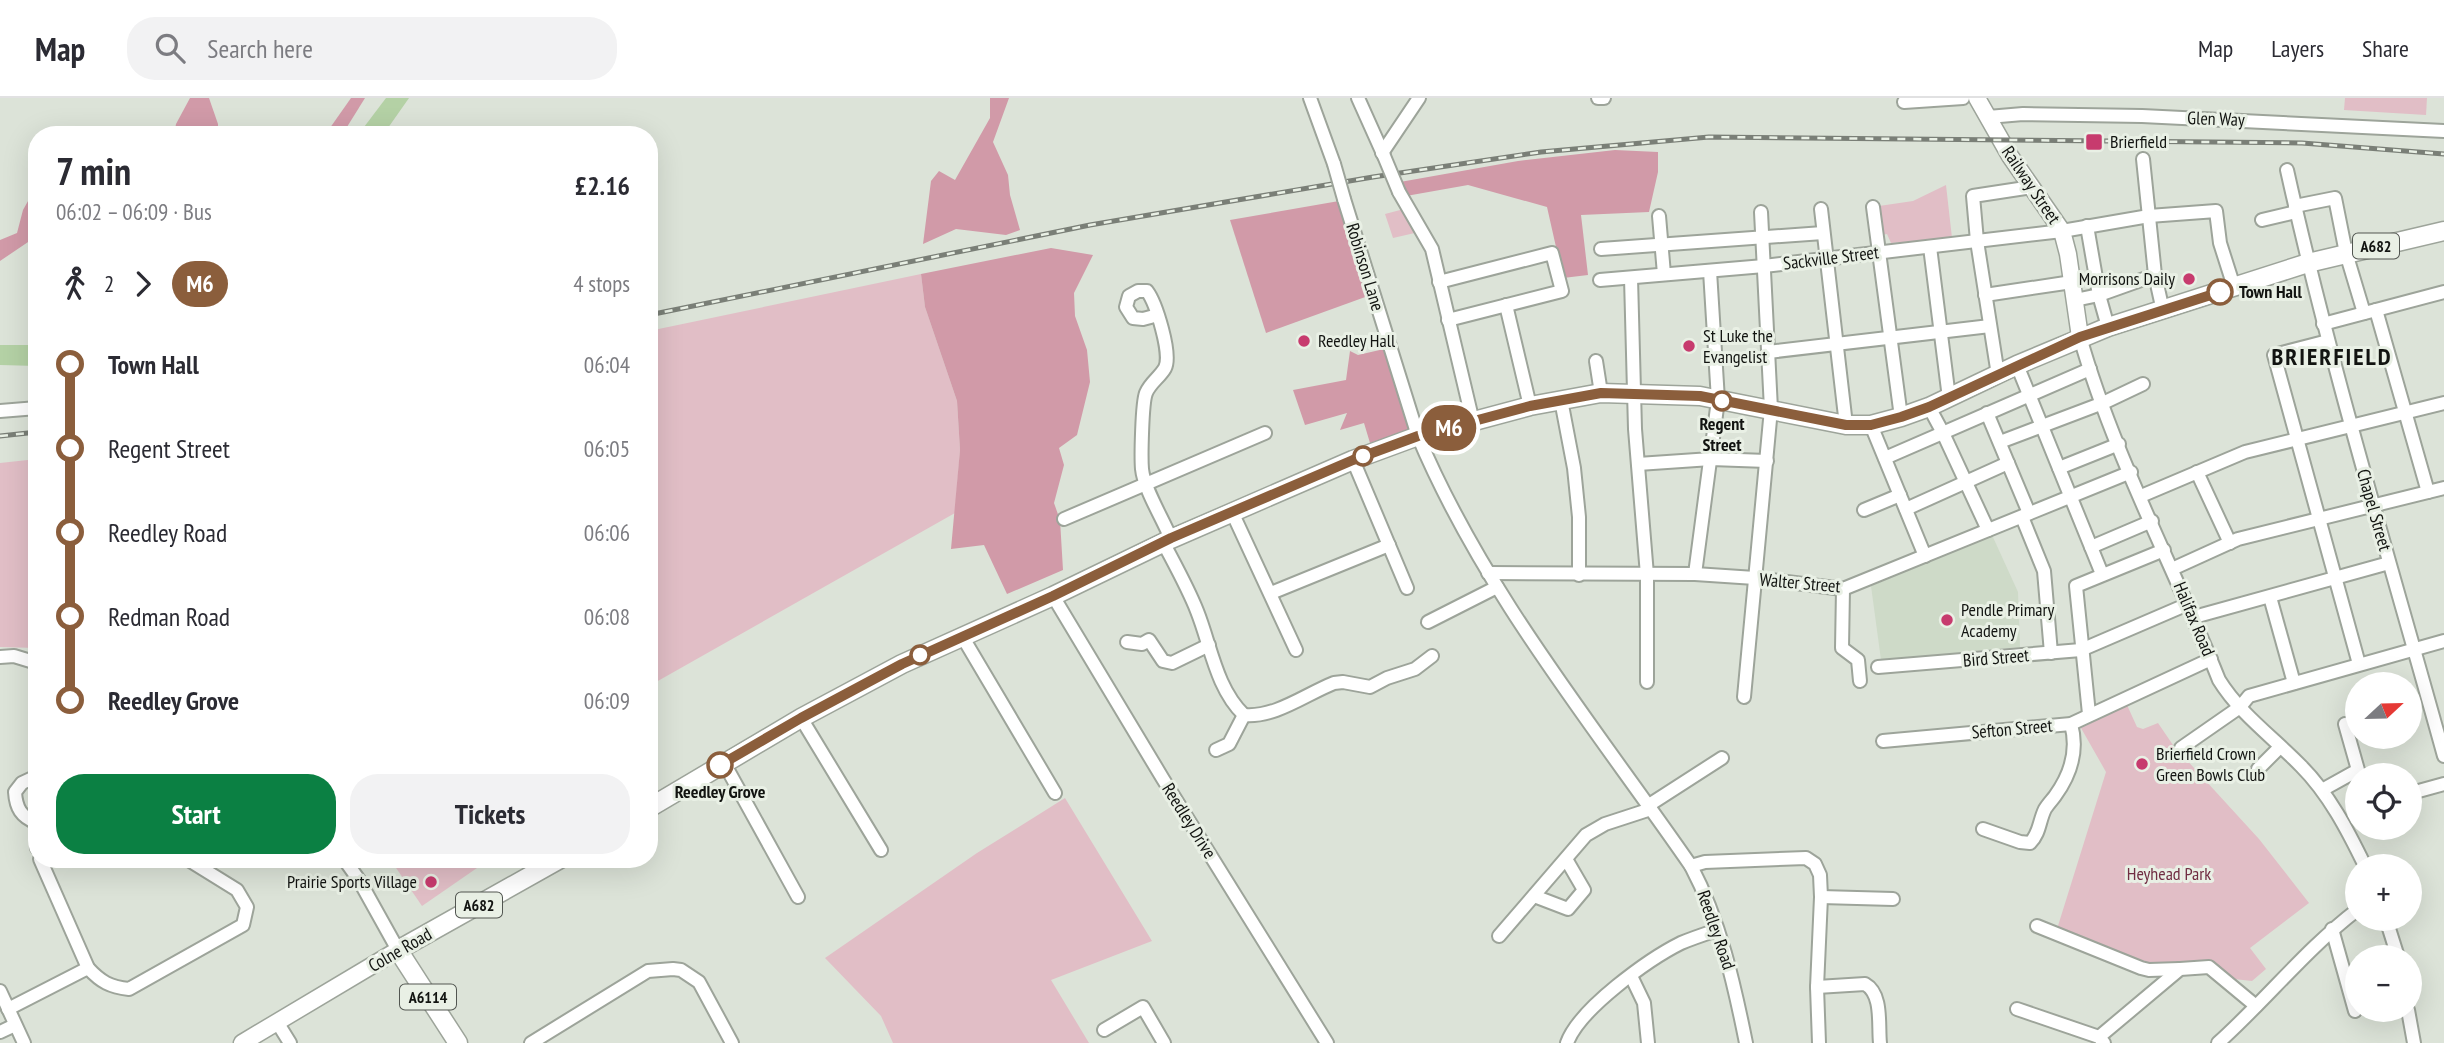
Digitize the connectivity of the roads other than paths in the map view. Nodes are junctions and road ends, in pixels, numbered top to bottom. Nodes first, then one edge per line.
1 (1310, 98) edge
2 (1358, 98) edge
3 (1419, 98) edge
4 (1598, 98) edge
5 (1604, 98) edge
6 (1963, 98) edge
7 (1978, 98) edge
8 (1904, 102) dead end
9 (1988, 117) junction
10 (2444, 131) edge
11 (1383, 155) junction
12 (2143, 159) dead end
13 (2287, 170) dead end
14 (2032, 187) junction
15 (1873, 207) dead end
16 (1821, 209) dead end
17 (2296, 209) junction
18 (1761, 212) dead end
19 (1659, 216) dead end
20 (2149, 216) junction
21 (2262, 220) dead end
22 (2087, 226) junction
23 (2062, 231) junction
24 (2444, 231) edge
25 (1823, 233) junction
26 (1762, 237) junction
27 (1977, 241) junction
28 (1663, 245) junction
29 (1930, 247) junction
30 (1601, 249) dead end
31 (1880, 252) junction
32 (2346, 253) junction
33 (1826, 258) junction
34 (2308, 263) junction
35 (1764, 266) junction
36 (1710, 271) junction
37 (1664, 274) junction
38 (2155, 275) junction
39 (1631, 278) junction
40 (1600, 280) dead end
41 (1439, 282) junction
42 (2072, 282) junction
43 (2234, 287) junction
44 (2444, 292) edge
45 (1986, 295) junction
46 (2099, 295) junction
47 (2075, 300) junction
48 (1506, 305) junction
49 (2163, 311) junction
50 (2370, 311) junction
51 (1158, 315) dead end
52 (1448, 320) junction
53 (2323, 324) junction
54 (1990, 326) junction
55 (2108, 327) junction
56 (1941, 332) junction
57 (1891, 337) junction
58 (2080, 337) junction
59 (2328, 341) junction
60 (1836, 344) junction
61 (1768, 352) junction
62 (1596, 361) dead end
63 (2017, 365) junction
64 (2090, 369) junction
65 (1998, 375) junction
66 (2143, 384) dead end
67 (1601, 393) junction
68 (1634, 393) junction
69 (2029, 395) junction
70 (1949, 398) junction
71 (1561, 400) junction
72 (1718, 400) junction
73 (2102, 402) junction
74 (2444, 402) edge
75 (1530, 406) junction
76 (1929, 407) junction
77 (28, 409) edge
78 (1771, 409) junction
79 (0, 411) edge
80 (1987, 413) junction
81 (2405, 413) junction
82 (1901, 417) junction
83 (1473, 422) junction
84 (1846, 425) junction
85 (1871, 425) junction
86 (2042, 426) junction
87 (2350, 426) junction
88 (1265, 433) dead end
89 (1943, 433) junction
90 (1418, 436) junction
91 (2297, 439) junction
92 (2000, 442) junction
93 (2119, 444) junction
94 (1885, 458) junction
95 (1711, 459) junction
96 (1353, 460) junction
97 (1767, 461) junction
98 (2008, 463) junction
99 (1638, 464) junction
100 (2059, 468) junction
101 (2131, 472) junction
102 (2197, 472) junction
103 (1966, 482) junction
104 (1147, 483) junction
105 (2444, 488) edge
106 (2428, 492) junction
107 (1900, 495) junction
108 (2070, 496) junction
109 (2141, 496) junction
110 (2373, 506) junction
111 (1906, 509) junction
112 (1864, 510) dead end
113 (1232, 512) junction
114 (2025, 515) junction
115 (2319, 518) junction
116 (1064, 519) dead end
117 (2152, 521) junction
118 (1988, 530) junction
119 (1167, 540) junction
120 (2230, 543) junction
121 (1389, 545) junction
122 (2091, 547) junction
123 (2164, 550) junction
124 (1925, 555) junction
125 (2389, 564) junction
126 (2172, 569) junction
127 (1488, 573) junction
128 (1695, 574) junction
129 (2102, 574) junction
130 (1579, 575) junction
131 (1647, 575) junction
132 (1755, 578) junction
133 (2336, 578) junction
134 (1497, 587) junction
135 (1407, 588) dead end
136 (1843, 589) junction
137 (1271, 593) junction
138 (1053, 596) junction
139 (2270, 597) junction
140 (2188, 604) junction
141 (2194, 618) junction
142 (1428, 622) dead end
143 (962, 636) junction
144 (2444, 641) edge
145 (1127, 642) dead end
146 (1209, 645) junction
147 (2413, 649) junction
148 (1296, 650) dead end
149 (2081, 650) junction
150 (2051, 653) junction
151 (1432, 656) dead end
152 (0, 657) edge
153 (2211, 659) junction
154 (28, 660) edge
155 (2359, 663) junction
156 (1878, 667) dead end
157 (1860, 681) dead end
158 (1647, 682) dead end
159 (2294, 683) junction
160 (1744, 697) dead end
161 (2240, 706) junction
162 (2089, 714) junction
163 (1244, 715) junction
164 (801, 718) junction
165 (2071, 724) junction
166 (2440, 726) edge
167 (1883, 741) dead end
168 (2280, 747) junction
169 (2181, 748) dead end
170 (2353, 749) edge
171 (1216, 750) dead end
172 (2444, 756) edge
173 (1723, 758) dead end
174 (724, 763) junction
175 (2258, 769) dead end
176 (28, 780) edge
177 (2444, 784) edge
178 (2322, 790) junction
179 (2422, 790) edge
180 (1055, 793) dead end
181 (658, 803) edge
182 (1650, 807) junction
183 (28, 819) edge
184 (1983, 829) dead end
185 (881, 850) dead end
186 (2359, 854) edge
187 (1566, 859) junction
188 (1691, 866) junction
189 (44, 868) edge
190 (202, 868) edge
191 (350, 868) edge
192 (544, 868) edge
193 (1534, 896) junction
194 (798, 897) dead end
195 (1821, 897) junction
196 (1893, 899) dead end
197 (2345, 919) edge
198 (2037, 926) dead end
199 (2332, 929) junction
200 (1717, 930) junction
201 (1499, 936) dead end
202 (398, 950) junction
203 (88, 968) junction
204 (2180, 969) junction
205 (2345, 975) edge
206 (1631, 976) junction
207 (1817, 987) junction
208 (0, 991) edge
209 (2256, 1006) junction
210 (8, 1009) junction
211 (2017, 1009) dead end
212 (277, 1022) junction
213 (2410, 1022) edge
214 (15, 1025) junction
215 (1104, 1030) dead end
216 (0, 1032) edge
217 (2102, 1040) edge
218 (24, 1043) edge
219 (242, 1043) edge
220 (290, 1043) edge
221 (458, 1043) edge
222 (531, 1043) edge
223 (732, 1043) edge
224 (1164, 1043) edge
225 (1327, 1043) edge
226 (1567, 1043) edge
227 (1648, 1043) edge
228 (1746, 1043) edge
229 (1819, 1043) edge
230 (1880, 1043) edge
231 (2218, 1043) edge
232 (2414, 1043) edge

1 - 90 street, Robinson Lane, bridge
2 - 11 street
3 - 11 street
4 - 5 street
6 - 8 street
7 - 9 main road, Railway Street
9 - 10 street, Glen Way
9 - 14 main road, Railway Street
11 - 41 street, bridge
12 - 20 street
13 - 17 street, Chapel Street
14 - 23 main road, Railway Street
14 - 27 street
15 - 31 street
16 - 25 street
17 - 21 street
17 - 32 street
17 - 34 street, Chapel Street
18 - 26 street
19 - 28 street
20 - 22 street, Sackville Street
20 - 38 street
20 - 43 street, Sackville Street
22 - 23 street, Sackville Street
22 - 46 street
23 - 27 street, Sackville Street
23 - 42 main road, Railway Street
24 - 32 highway, A682
25 - 26 street
25 - 33 street
26 - 28 street
26 - 35 street
27 - 29 street, Sackville Street
27 - 45 street
28 - 30 street
28 - 37 street
29 - 31 street, Sackville Street
29 - 56 street
31 - 33 street, Sackville Street
31 - 57 street
32 - 34 highway, A682
32 - 50 street
33 - 35 street, Sackville Street
33 - 60 street
34 - 43 highway, A682
34 - 53 street, Chapel Street
35 - 36 street, Sackville Street
35 - 61 street
36 - 37 street, Sackville Street
36 - 72 street
37 - 39 street, Sackville Street
38 - 46 street
38 - 49 street
39 - 40 street, Sackville Street
39 - 68 street
41 - 48 street
41 - 52 street
42 - 45 street
42 - 47 main road, Railway Street
43 - 49 highway, A682
44 - 50 street
45 - 54 street
46 - 47 street
46 - 55 street
47 - 58 main road, Railway Street
48 - 52 street
48 - 75 street
49 - 55 highway, A682
50 - 53 street
50 - 81 street
51 - 104 street
52 - 83 street
53 - 59 street, Chapel Street
54 - 56 street
54 - 65 street
55 - 58 highway, A682
56 - 57 street
56 - 70 street
57 - 60 street
57 - 82 street
58 - 63 highway, A682
58 - 64 street, Halifax Road
59 - 87 street, Chapel Street
59 - 91 street
60 - 61 street
60 - 84 street
61 - 78 street
62 - 67 street
63 - 65 highway, A682
63 - 69 street
64 - 69 street
64 - 73 street, Halifax Road
65 - 70 highway, A682
66 - 73 street
67 - 68 highway, A682
67 - 71 highway, A682
68 - 72 highway, A682
68 - 99 street
69 - 80 street
69 - 86 street
70 - 76 highway, A682
71 - 75 highway, A682
71 - 130 street
72 - 78 highway, A682
72 - 95 street
73 - 86 street
73 - 93 street, Halifax Road
74 - 81 street
75 - 83 highway, A682
76 - 82 highway, A682
76 - 89 street
77 - 79 street
78 - 84 highway, A682
78 - 97 street
80 - 89 street
80 - 92 street
81 - 87 street
81 - 106 street
82 - 85 highway, A682
83 - 90 highway, A682
84 - 85 highway, A682
85 - 94 street
86 - 92 street
86 - 100 street
87 - 91 street
87 - 110 street, Chapel Street
88 - 104 street
89 - 94 street
89 - 103 street
90 - 96 highway, A682
90 - 127 street, Reedley Road
91 - 102 street
91 - 115 street
92 - 98 street
93 - 100 street
93 - 101 street, Halifax Road
94 - 107 street
95 - 97 street
95 - 99 street
95 - 128 street
96 - 113 highway, A682
96 - 121 street
97 - 132 street
98 - 103 street
98 - 114 street
99 - 131 street
100 - 108 street
101 - 108 street, Walter Street
101 - 109 street, Halifax Road
102 - 109 street
102 - 120 street
103 - 111 street
103 - 118 street
104 - 116 street
104 - 119 street
105 - 106 street
106 - 110 street
107 - 111 street
107 - 112 street
108 - 114 street, Walter Street
108 - 122 street
109 - 117 street, Halifax Road
110 - 115 street
110 - 125 street, Chapel Street
111 - 124 street
113 - 119 highway, A682
113 - 137 street
114 - 118 street, Walter Street
114 - 150 street
115 - 120 street
115 - 133 street
117 - 122 street
117 - 123 street, Halifax Road
118 - 124 street, Walter Street
119 - 138 highway, A682
119 - 146 street
120 - 126 street
121 - 135 street
121 - 137 street
122 - 129 street
123 - 126 street, Halifax Road
123 - 129 street
124 - 136 street, Walter Street
125 - 133 street
125 - 147 street, Chapel Street
126 - 140 street, Halifax Road
127 - 130 street, Walter Street
127 - 134 street, Reedley Road
128 - 131 street, Walter Street
128 - 132 street, Walter Street
129 - 149 street
130 - 131 street, Walter Street
131 - 158 street
132 - 136 street, Walter Street
132 - 160 street
133 - 139 street
133 - 155 street
134 - 142 street
134 - 182 street, Reedley Road
136 - 157 street
137 - 148 street
138 - 143 highway, A682
138 - 225 street, Reedley Drive
139 - 141 street
139 - 159 street
140 - 141 street, Halifax Road
140 - 149 street, Bird Street
141 - 153 street, Halifax Road
143 - 164 highway, A682
143 - 180 street
144 - 147 street
145 - 146 street
146 - 163 street
147 - 155 street
147 - 166 street, Chapel Street
149 - 150 street, Bird Street
149 - 162 street
150 - 156 street, Bird Street
151 - 163 street
152 - 154 street
153 - 161 street, Halifax Road
153 - 162 street, Sefton Street
155 - 159 street
159 - 161 street
161 - 168 street, Halifax Road
161 - 169 street
162 - 165 street, Sefton Street
163 - 171 street
164 - 174 highway, A682
164 - 185 street
165 - 167 street, Sefton Street
165 - 184 street
166 - 172 street, Chapel Street
168 - 175 street
168 - 178 street, Halifax Road
170 - 178 street
173 - 182 street
174 - 181 highway, A682
174 - 194 street
176 - 183 street
177 - 179 street
178 - 186 street, Halifax Road
182 - 187 street
182 - 188 street, Reedley Road
187 - 193 street
187 - 193 street
188 - 195 street
188 - 200 street, Reedley Road
189 - 203 street
190 - 203 street
191 - 202 street
192 - 202 highway, Colne Road / A682
193 - 201 street
195 - 196 street
195 - 207 street
197 - 199 street
198 - 204 street
199 - 205 street
199 - 209 street
200 - 206 street
200 - 228 street, Reedley Road
202 - 212 main road, Colne Road / A682
202 - 221 highway, A6114
203 - 210 street
204 - 209 street
204 - 217 street
206 - 226 street
206 - 227 street
207 - 229 street
207 - 230 street
208 - 210 street
209 - 231 street
210 - 214 street
211 - 217 street
212 - 219 main road, Colne Road / A682
212 - 220 street
213 - 232 street
214 - 216 street
214 - 218 street
215 - 224 street
222 - 223 street

